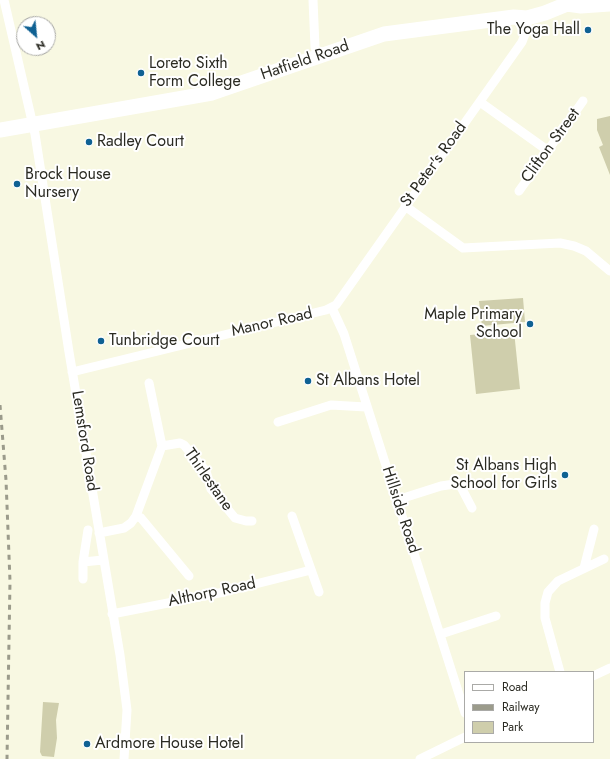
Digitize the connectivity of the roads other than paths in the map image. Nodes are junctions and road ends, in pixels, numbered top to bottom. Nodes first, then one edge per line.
1 (4, 0) edge
2 (313, 0) edge
3 (567, 2) edge
4 (610, 4) edge
5 (527, 18) junction
6 (318, 56) junction
7 (583, 101) dead end
8 (480, 102) junction
9 (33, 124) junction
10 (0, 130) edge
11 (547, 150) junction
12 (519, 191) dead end
13 (405, 206) junction
14 (610, 271) edge
15 (332, 308) junction
16 (72, 372) junction
17 (149, 383) dead end
18 (366, 407) junction
19 (278, 422) dead end
20 (162, 446) junction
21 (397, 500) junction
22 (472, 508) dead end
23 (136, 516) junction
24 (292, 516) dead end
25 (252, 521) dead end
26 (594, 529) dead end
27 (88, 530) dead end
28 (99, 533) junction
29 (604, 559) dead end
30 (103, 560) junction
31 (83, 562) junction
32 (584, 568) junction
33 (311, 570) junction
34 (189, 576) dead end
35 (83, 579) dead end
36 (319, 592) dead end
37 (112, 614) junction
38 (496, 616) dead end
39 (441, 634) junction
40 (610, 668) edge
41 (560, 671) edge
42 (594, 676) edge
43 (464, 710) edge
44 (464, 737) edge
45 (124, 759) edge
46 (420, 759) edge

1 - 9 street, Lemsford Road
2 - 6 street
3 - 4 main road, Hatfield Road
3 - 5 main road, Hatfield Road
5 - 6 main road, Hatfield Road
5 - 8 street, St Peter's Road
6 - 9 main road, Hatfield Road
7 - 11 street, Clifton Street
8 - 11 street
8 - 13 street, St Peter's Road
9 - 10 main road, Hatfield Road
9 - 16 street, Lemsford Road
11 - 12 street, Clifton Street
13 - 14 street
13 - 15 street, St Peter's Road
15 - 16 street, Manor Road
15 - 18 street, Hillside Road
16 - 28 street, Lemsford Road
17 - 20 street, Thirlestane
18 - 19 street
18 - 21 street, Hillside Road
20 - 23 street, Thirlestane
20 - 25 street, Thirlestane
21 - 22 street
21 - 39 street, Hillside Road
23 - 28 street, Thirlestane
23 - 34 street
24 - 33 street
26 - 32 street
27 - 31 street
28 - 30 street, Lemsford Road
29 - 32 street
30 - 31 street
30 - 37 street, Lemsford Road
31 - 35 street
32 - 41 street
33 - 36 street
33 - 37 street, Althorp Road
37 - 45 street, Lemsford Road
38 - 39 street
39 - 43 street, Hillside Road
40 - 42 street
44 - 46 street

